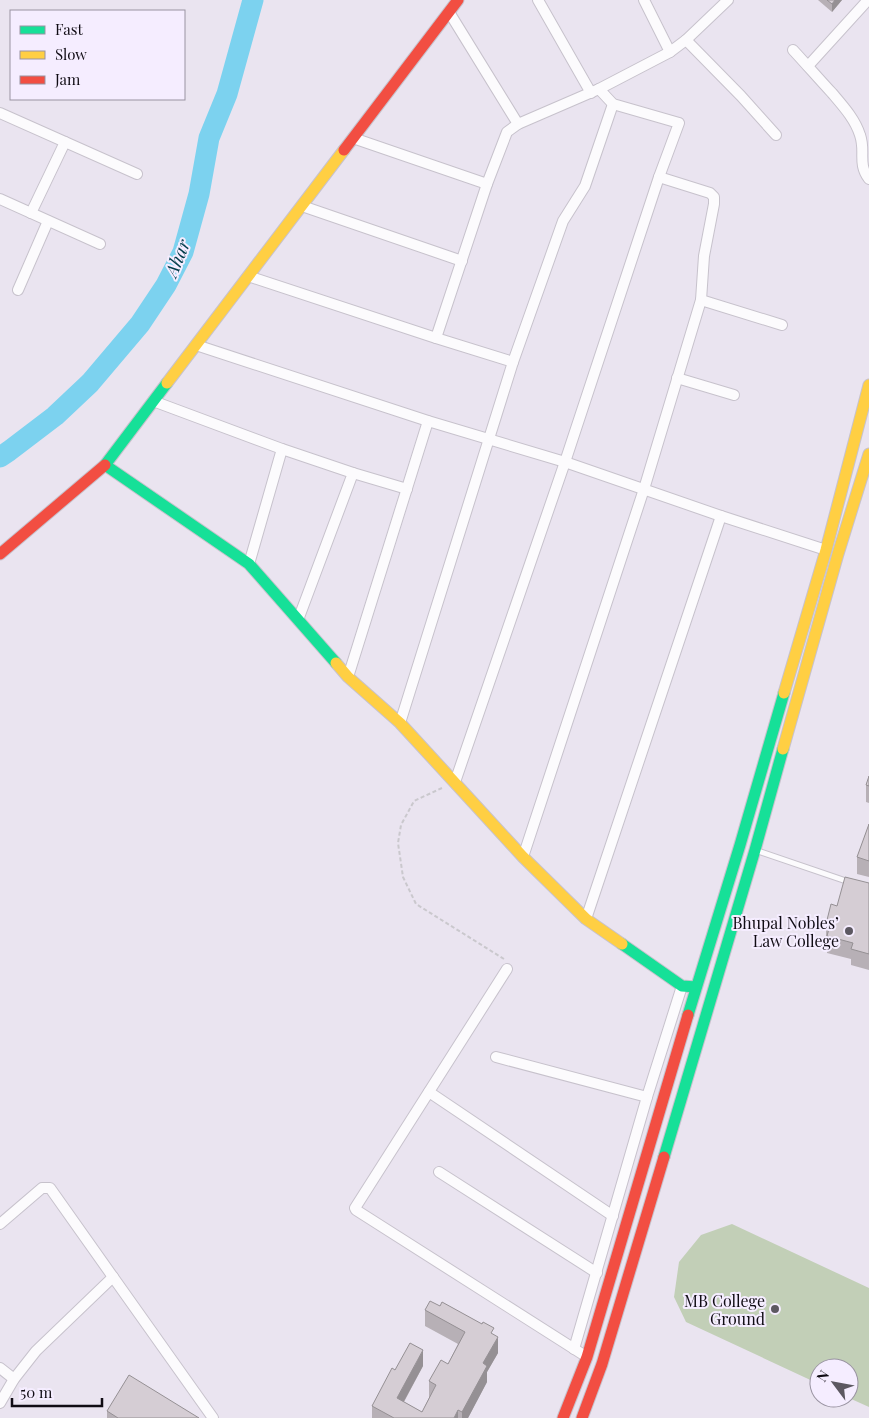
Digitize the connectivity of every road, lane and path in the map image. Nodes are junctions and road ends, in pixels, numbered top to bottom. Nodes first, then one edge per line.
1 (458, 0) edge
2 (538, 0) edge
3 (644, 0) edge
4 (728, 0) edge
5 (868, 0) edge
6 (449, 12) junction
7 (686, 40) junction
8 (793, 50) dead end
9 (670, 52) junction
10 (808, 66) junction
11 (595, 91) junction
12 (613, 104) junction
13 (0, 113) edge
14 (518, 124) junction
15 (776, 135) dead end
16 (353, 138) junction
17 (65, 142) junction
18 (137, 174) dead end
19 (659, 178) junction
20 (869, 179) edge
21 (487, 184) junction
22 (0, 198) edge
23 (302, 206) junction
24 (31, 213) junction
25 (48, 221) junction
26 (100, 244) dead end
27 (462, 261) junction
28 (248, 276) junction
29 (18, 290) dead end
30 (701, 300) junction
31 (782, 325) dead end
32 (436, 338) junction
33 (196, 345) junction
34 (513, 362) junction
35 (677, 378) junction
36 (869, 385) edge
37 (734, 395) dead end
38 (153, 402) junction
39 (428, 421) junction
40 (489, 439) junction
41 (282, 449) junction
42 (869, 454) edge
43 (565, 462) junction
44 (105, 464) junction
45 (353, 472) junction
46 (407, 489) junction
47 (644, 489) junction
48 (721, 516) junction
49 (826, 550) junction
50 (0, 554) edge
51 (838, 554) junction
52 (249, 564) junction
53 (298, 620) junction
54 (348, 677) junction
55 (400, 723) junction
56 (455, 782) junction
57 (740, 846) junction
58 (755, 850) junction
59 (523, 857) junction
60 (852, 884) edge
61 (586, 919) junction
62 (507, 969) joint
63 (682, 986) junction
64 (696, 987) junction
65 (496, 1057) dead end
66 (429, 1092) junction
67 (647, 1096) junction
68 (438, 1172) dead end
69 (613, 1216) junction
70 (0, 1224) edge
71 (596, 1273) junction
72 (113, 1277) junction
73 (574, 1349) junction
74 (587, 1357) junction
75 (0, 1368) edge
76 (14, 1380) junction
77 (0, 1403) edge
78 (214, 1418) edge
79 (563, 1418) edge
80 (582, 1418) edge

1 - 6 main road
2 - 11 street
3 - 9 street
4 - 7 street
5 - 10 street
6 - 14 street
6 - 16 main road
7 - 9 street
7 - 15 street
8 - 10 street
9 - 11 street
10 - 20 street
11 - 12 street
11 - 14 street
12 - 19 street
12 - 34 street
13 - 17 street
14 - 21 street
16 - 21 street
16 - 23 main road
17 - 18 street
17 - 24 street
19 - 30 street
19 - 43 street
21 - 27 street
22 - 24 street
23 - 27 street
23 - 28 main road
24 - 25 street
25 - 26 street
25 - 29 street
27 - 32 street
28 - 32 street
28 - 33 main road
30 - 31 street
30 - 35 street
32 - 34 street
33 - 38 main road
33 - 39 street
34 - 40 street
35 - 37 street
35 - 47 street
36 - 49 main road
38 - 41 street
38 - 44 main road
39 - 40 street
39 - 46 street
40 - 43 street
40 - 55 street
41 - 45 street
41 - 52 street
42 - 51 main road
43 - 47 street
43 - 56 street
44 - 50 main road
44 - 52 main road
45 - 46 street
45 - 53 street
46 - 54 street
47 - 48 street
47 - 59 street
48 - 49 street
48 - 61 street
49 - 51 main road
49 - 57 main road
51 - 58 main road
52 - 53 main road
53 - 54 main road
54 - 55 main road
55 - 56 main road
56 - 59 main road
56 - 62 path
57 - 58 main road
57 - 64 main road
58 - 60 lane
58 - 80 main road
59 - 61 main road
61 - 63 main road
62 - 66 street
63 - 64 main road
63 - 67 street
64 - 74 main road
65 - 67 street
66 - 69 street
66 - 73 street
67 - 69 street
68 - 71 street
69 - 71 street
70 - 72 street
71 - 73 street
72 - 76 street
72 - 78 street
73 - 74 street
74 - 79 main road
75 - 76 street
76 - 77 street

